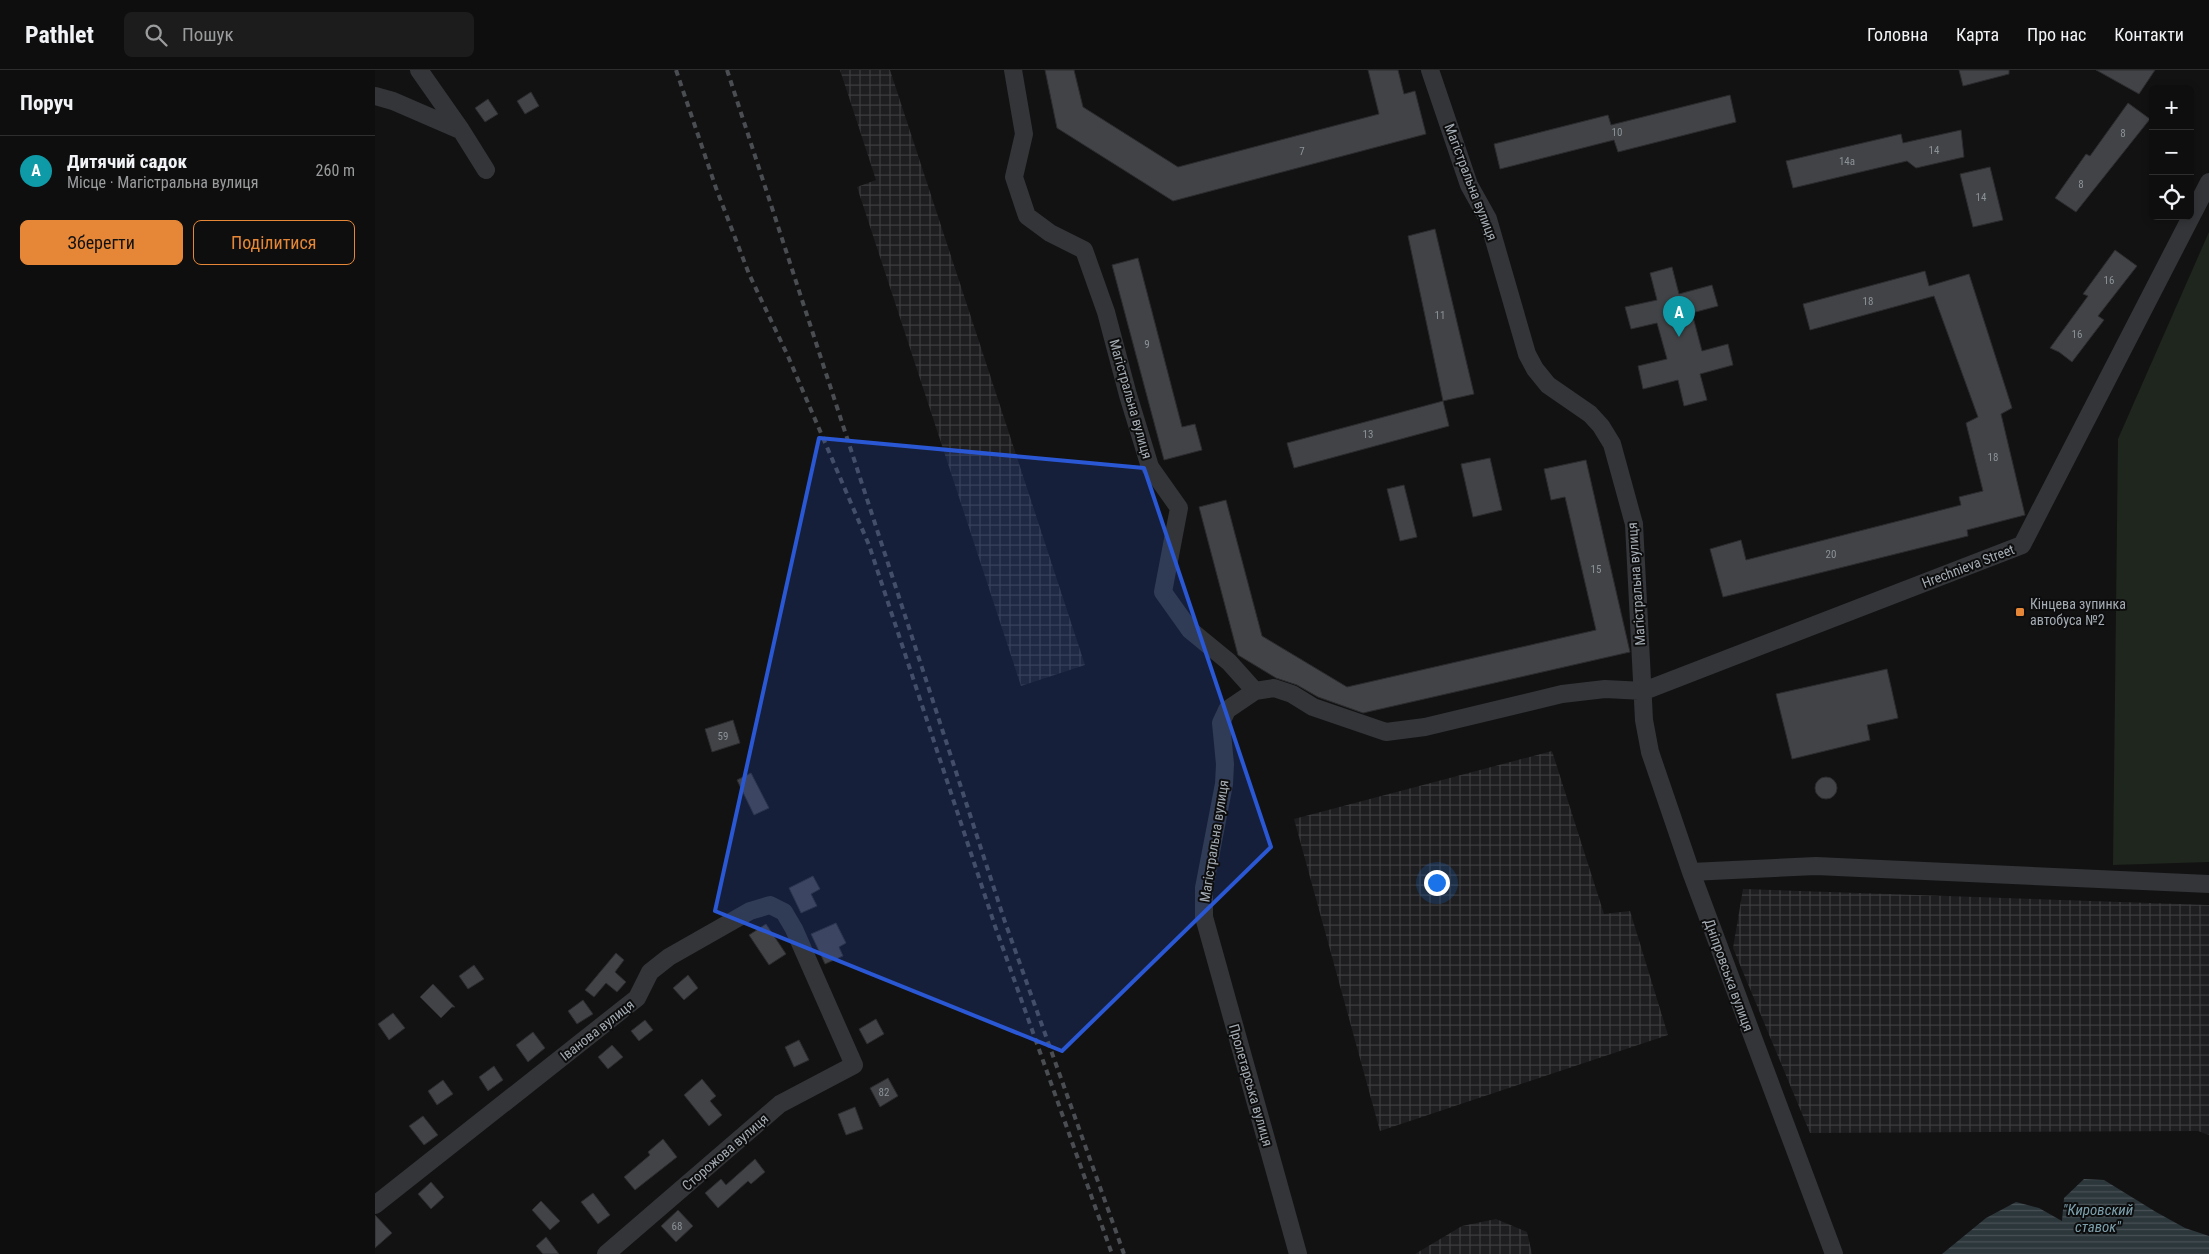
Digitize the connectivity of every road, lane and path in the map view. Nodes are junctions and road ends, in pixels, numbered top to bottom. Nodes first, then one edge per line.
1 (419, 70) edge
2 (1013, 70) edge
3 (1430, 70) edge
4 (375, 96) edge
5 (461, 130) junction
6 (486, 170) dead end
7 (2209, 182) edge
8 (1644, 691) junction
9 (1255, 692) junction
10 (1691, 872) junction
11 (2209, 884) edge
12 (1204, 917) joint
13 (854, 1065) joint
14 (375, 1205) edge
15 (606, 1254) edge
16 (1298, 1254) edge
17 (1834, 1254) edge

1 - 5 street
2 - 9 street, Магістральна вулиця
3 - 8 street, Магістральна вулиця
4 - 5 street
5 - 6 street
7 - 8 street, Hrechnieva Street
8 - 9 street, Магістральна вулиця
8 - 10 street, Дніпровська вулиця
9 - 12 street, Магістральна вулиця
10 - 11 street
10 - 17 street, Дніпровська вулиця
12 - 16 street, Пролетарська вулиця
13 - 14 street, Іванова вулиця
13 - 15 street, Сторожова вулиця

